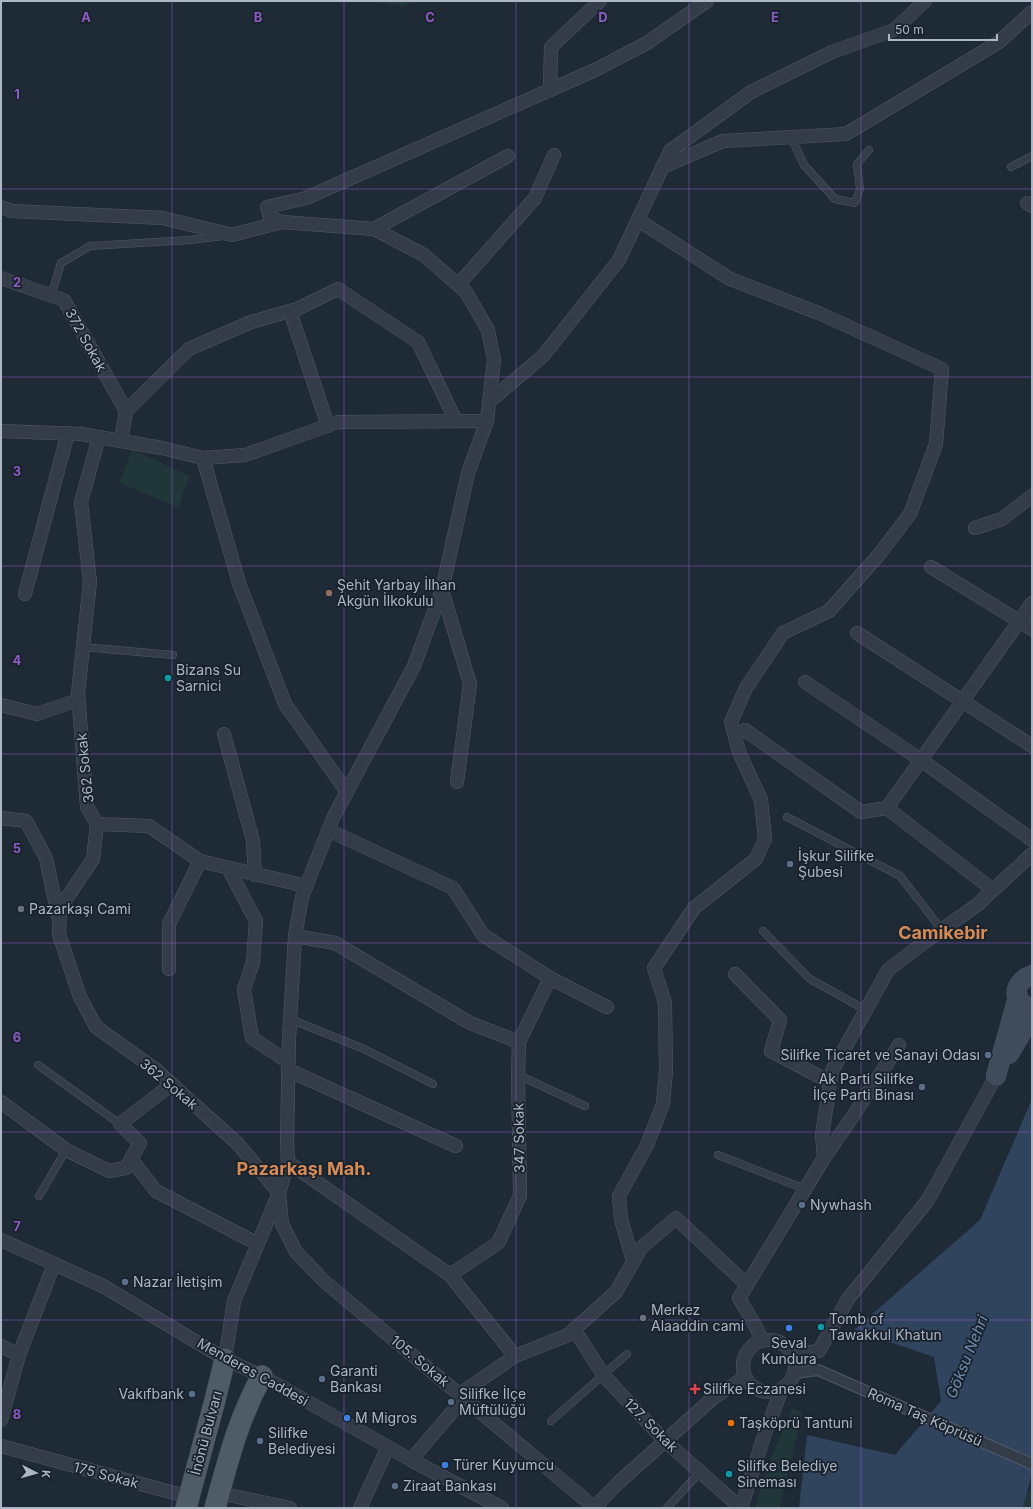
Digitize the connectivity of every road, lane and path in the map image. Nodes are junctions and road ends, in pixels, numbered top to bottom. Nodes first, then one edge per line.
1 (600, 1) edge
2 (706, 1) edge
3 (925, 1) edge
4 (1032, 12) edge
5 (550, 90) junction
6 (791, 137) junction
7 (870, 150) dead end
8 (554, 155) dead end
9 (508, 156) dead end
10 (1032, 156) edge
11 (662, 167) junction
12 (1011, 167) dead end
13 (1, 207) edge
14 (638, 220) junction
15 (282, 222) junction
16 (374, 229) junction
17 (232, 235) junction
18 (1, 278) edge
19 (458, 285) junction
20 (51, 296) junction
21 (290, 311) junction
22 (490, 401) junction
23 (126, 411) junction
24 (456, 422) junction
25 (487, 422) junction
26 (328, 426) junction
27 (1, 431) edge
28 (68, 434) junction
29 (99, 437) junction
30 (121, 441) junction
31 (203, 458) junction
32 (1032, 496) edge
33 (975, 528) dead end
34 (931, 567) dead end
35 (442, 590) junction
36 (25, 594) dead end
37 (1032, 603) edge
38 (1019, 621) junction
39 (1032, 629) edge
40 (857, 633) dead end
41 (83, 647) junction
42 (173, 655) dead end
43 (805, 682) dead end
44 (78, 700) junction
45 (963, 701) junction
46 (1, 705) edge
47 (745, 730) dead end
48 (224, 734) dead end
49 (1032, 746) edge
50 (921, 760) junction
51 (457, 782) dead end
52 (347, 792) junction
53 (887, 808) junction
54 (787, 817) dead end
55 (1, 818) edge
56 (97, 824) junction
57 (328, 830) junction
58 (1032, 840) edge
59 (1032, 854) edge
60 (200, 861) junction
61 (228, 868) junction
62 (255, 874) junction
63 (306, 886) junction
64 (993, 890) junction
65 (59, 920) junction
66 (942, 930) junction
67 (762, 931) dead end
68 (295, 936) junction
69 (169, 969) dead end
70 (735, 974) dead end
71 (1031, 974) edge
72 (550, 978) junction
73 (1025, 1002) edge
74 (607, 1007) dead end
75 (866, 1010) junction
76 (1032, 1015) edge
77 (290, 1019) junction
78 (519, 1042) junction
79 (899, 1045) dead end
80 (38, 1065) dead end
81 (288, 1066) junction
82 (518, 1075) junction
83 (996, 1076) junction
84 (830, 1082) junction
85 (172, 1084) junction
86 (433, 1084) dead end
87 (1, 1102) edge
88 (585, 1106) dead end
89 (120, 1124) junction
90 (456, 1146) dead end
91 (66, 1150) junction
92 (718, 1155) dead end
93 (824, 1158) junction
94 (131, 1159) junction
95 (288, 1162) junction
96 (805, 1189) junction
97 (279, 1193) junction
98 (39, 1196) dead end
99 (1, 1240) edge
100 (258, 1244) junction
101 (634, 1261) junction
102 (54, 1264) junction
103 (450, 1275) junction
104 (747, 1285) junction
105 (574, 1329) junction
106 (762, 1341) junction
107 (1, 1346) edge
108 (627, 1354) dead end
109 (792, 1354) junction
110 (19, 1355) junction
111 (515, 1356) junction
112 (225, 1358) junction
113 (794, 1373) junction
114 (262, 1376) junction
115 (604, 1376) junction
116 (744, 1377) junction
117 (782, 1389) junction
118 (462, 1396) junction
119 (1, 1420) edge
120 (552, 1421) dead end
121 (665, 1441) junction
122 (1, 1446) edge
123 (388, 1447) junction
124 (411, 1460) junction
125 (1032, 1464) edge
126 (700, 1472) junction
127 (217, 1500) edge
128 (187, 1502) edge
129 (290, 1508) edge
130 (360, 1508) edge
131 (502, 1508) edge
132 (594, 1508) edge
133 (667, 1508) edge
134 (741, 1508) edge

1 - 5 street
2 - 5 street
3 - 11 street
4 - 6 street
5 - 15 street
6 - 7 lane
6 - 11 street
8 - 19 street
9 - 16 street
10 - 12 lane
11 - 14 street
13 - 17 street
14 - 22 street
14 - 101 street
15 - 16 street
15 - 17 street
16 - 19 street
17 - 20 lane
18 - 20 street, 372 Sokak
19 - 22 street
20 - 23 street, 372 Sokak
21 - 23 street
21 - 24 street
21 - 26 street
22 - 25 street
23 - 30 street
24 - 25 street
24 - 26 street
25 - 35 street
26 - 31 street
27 - 28 street
28 - 29 street
28 - 36 street
29 - 30 street
29 - 41 street, 362 Sokak
30 - 31 street
31 - 52 street
32 - 33 street
34 - 38 street
35 - 51 street
35 - 52 street
37 - 38 street
38 - 39 street
38 - 45 street
40 - 45 street
41 - 42 lane
41 - 44 street, 362 Sokak
43 - 50 street
44 - 46 street
44 - 56 street, 362 Sokak
45 - 49 street
45 - 50 street
47 - 53 street
48 - 62 street
50 - 53 street
50 - 58 street
52 - 57 street
53 - 64 street
54 - 66 lane
55 - 65 street
56 - 60 street
56 - 65 street, 362 Sokak
57 - 63 street
57 - 72 street
59 - 64 street
60 - 61 street
60 - 69 street
61 - 62 street
61 - 81 street
62 - 63 street
63 - 68 street
64 - 66 street
65 - 85 street, 362 Sokak
66 - 75 street
67 - 75 lane
68 - 77 street
68 - 78 street
70 - 84 street
71 - 73 main road
72 - 74 street
72 - 78 street, 347 Sokak
73 - 83 main road
75 - 84 street
76 - 83 main road
77 - 81 street
77 - 86 lane
78 - 82 street, 347 Sokak
79 - 93 street
80 - 89 lane
81 - 90 street
81 - 95 street
82 - 88 lane
82 - 103 street, 347 Sokak
83 - 109 street
84 - 93 street
85 - 89 street
85 - 97 street, 362 Sokak
87 - 91 street
89 - 94 street
91 - 94 street
91 - 98 lane
92 - 96 lane
93 - 96 street
94 - 100 street
95 - 97 street
95 - 103 street
96 - 104 street
97 - 100 street
97 - 118 street, 105. Sokak
99 - 102 street, Menderes Caddesi
100 - 112 street
101 - 104 street
101 - 105 street
102 - 110 street
102 - 112 street, Menderes Caddesi
103 - 111 street
104 - 106 street
105 - 111 street
105 - 115 street, 127. Sokak
106 - 109 street
106 - 116 street
107 - 110 street
108 - 115 lane
109 - 113 street
110 - 119 street
111 - 118 street
112 - 114 street, Menderes Caddesi
112 - 128 main road, İnönü Bulvarı
113 - 117 street
113 - 125 street, Roma Taş Köprüsü
114 - 123 street, Menderes Caddesi
114 - 127 main road, İnönü Bulvarı
115 - 120 lane
115 - 121 street, 127. Sokak
116 - 117 street
116 - 121 street
117 - 134 street
118 - 124 street
118 - 132 street, 105. Sokak
121 - 126 street, 127. Sokak
121 - 132 street
122 - 128 street, 175 Sokak
123 - 124 street, Menderes Caddesi
123 - 130 street
124 - 131 street, Menderes Caddesi
126 - 133 lane
126 - 134 street, 127. Sokak
127 - 129 street

